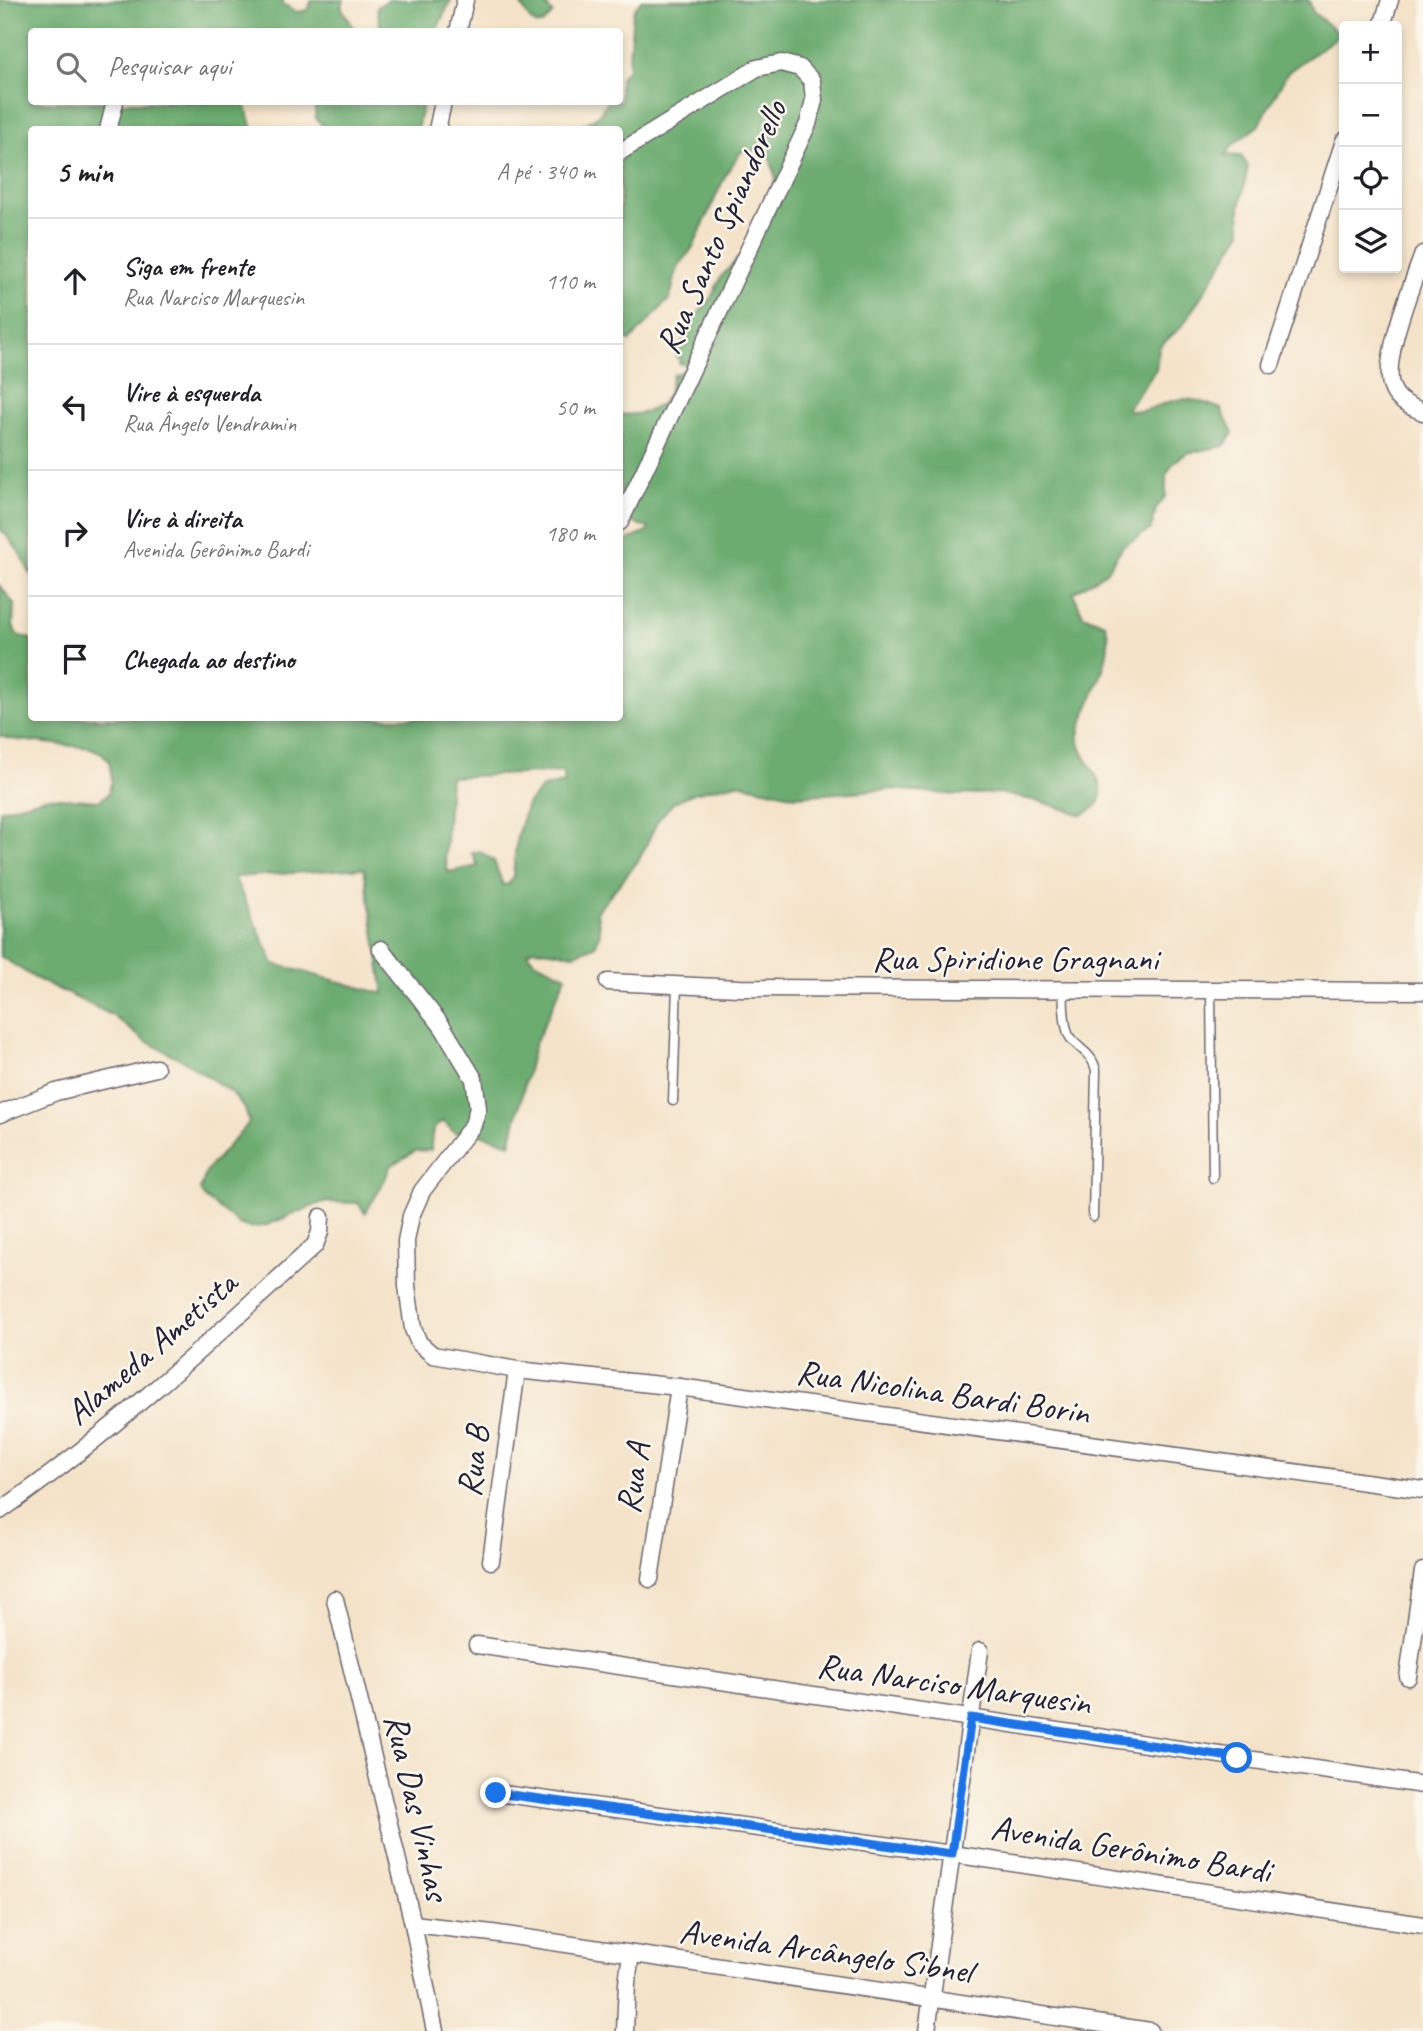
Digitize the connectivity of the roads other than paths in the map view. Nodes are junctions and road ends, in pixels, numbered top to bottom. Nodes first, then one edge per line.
1 (465, 0) edge
2 (1390, 0) edge
3 (1383, 21) edge
4 (459, 28) edge
5 (114, 105) edge
6 (442, 105) edge
7 (109, 126) edge
8 (438, 126) edge
9 (1342, 147) edge
10 (623, 150) edge
11 (1423, 254) edge
12 (1271, 365) dead end
13 (1423, 412) edge
14 (623, 516) edge
15 (381, 949) dead end
16 (608, 982) dead end
17 (677, 985) junction
18 (1064, 990) junction
19 (1211, 990) junction
20 (1423, 991) edge
21 (156, 1068) dead end
22 (673, 1101) dead end
23 (0, 1114) edge
24 (1213, 1178) dead end
25 (321, 1217) dead end
26 (1093, 1217) dead end
27 (517, 1370) junction
28 (679, 1387) junction
29 (1423, 1490) edge
30 (0, 1511) edge
31 (491, 1560) dead end
32 (1423, 1571) edge
33 (650, 1579) dead end
34 (335, 1598) dead end
35 (477, 1645) dead end
36 (980, 1651) dead end
37 (1409, 1677) dead end
38 (971, 1718) junction
39 (1423, 1785) edge
40 (496, 1793) dead end
41 (952, 1854) junction
42 (413, 1924) junction
43 (1423, 1925) edge
44 (631, 1954) junction
45 (932, 1998) junction
46 (435, 2031) edge
47 (625, 2031) edge
48 (927, 2031) edge
49 (1150, 2031) edge

1 - 4 street
2 - 3 street
5 - 7 street
6 - 8 street
9 - 12 street
10 - 14 street, Rua Santo Spiandorello
11 - 13 street
15 - 27 street, Rua Nicolina Bardi Borin
16 - 17 street, Rua Spiridione Gragnani
17 - 18 street, Rua Spiridione Gragnani
17 - 22 lane
18 - 19 street, Rua Spiridione Gragnani
18 - 26 lane
19 - 20 street, Rua Spiridione Gragnani
19 - 24 lane
21 - 23 street
25 - 30 street, Alameda Ametista
27 - 28 street, Rua Nicolina Bardi Borin
27 - 31 street, Rua B
28 - 29 street, Rua Nicolina Bardi Borin
28 - 33 street, Rua A
32 - 37 street
34 - 42 street, Rua Das Vinhas
35 - 38 street, Rua Narciso Marquesin
36 - 38 street
38 - 39 street, Rua Narciso Marquesin
38 - 41 street
40 - 41 street, Avenida Gerônimo Bardi
41 - 43 street, Avenida Gerônimo Bardi
41 - 45 street
42 - 44 street, Avenida Arcângelo Sibnel
42 - 46 street, Rua Das Vinhas
44 - 45 street, Avenida Arcângelo Sibnel
44 - 47 street
45 - 48 street
45 - 49 street, Avenida Arcângelo Sibnel

